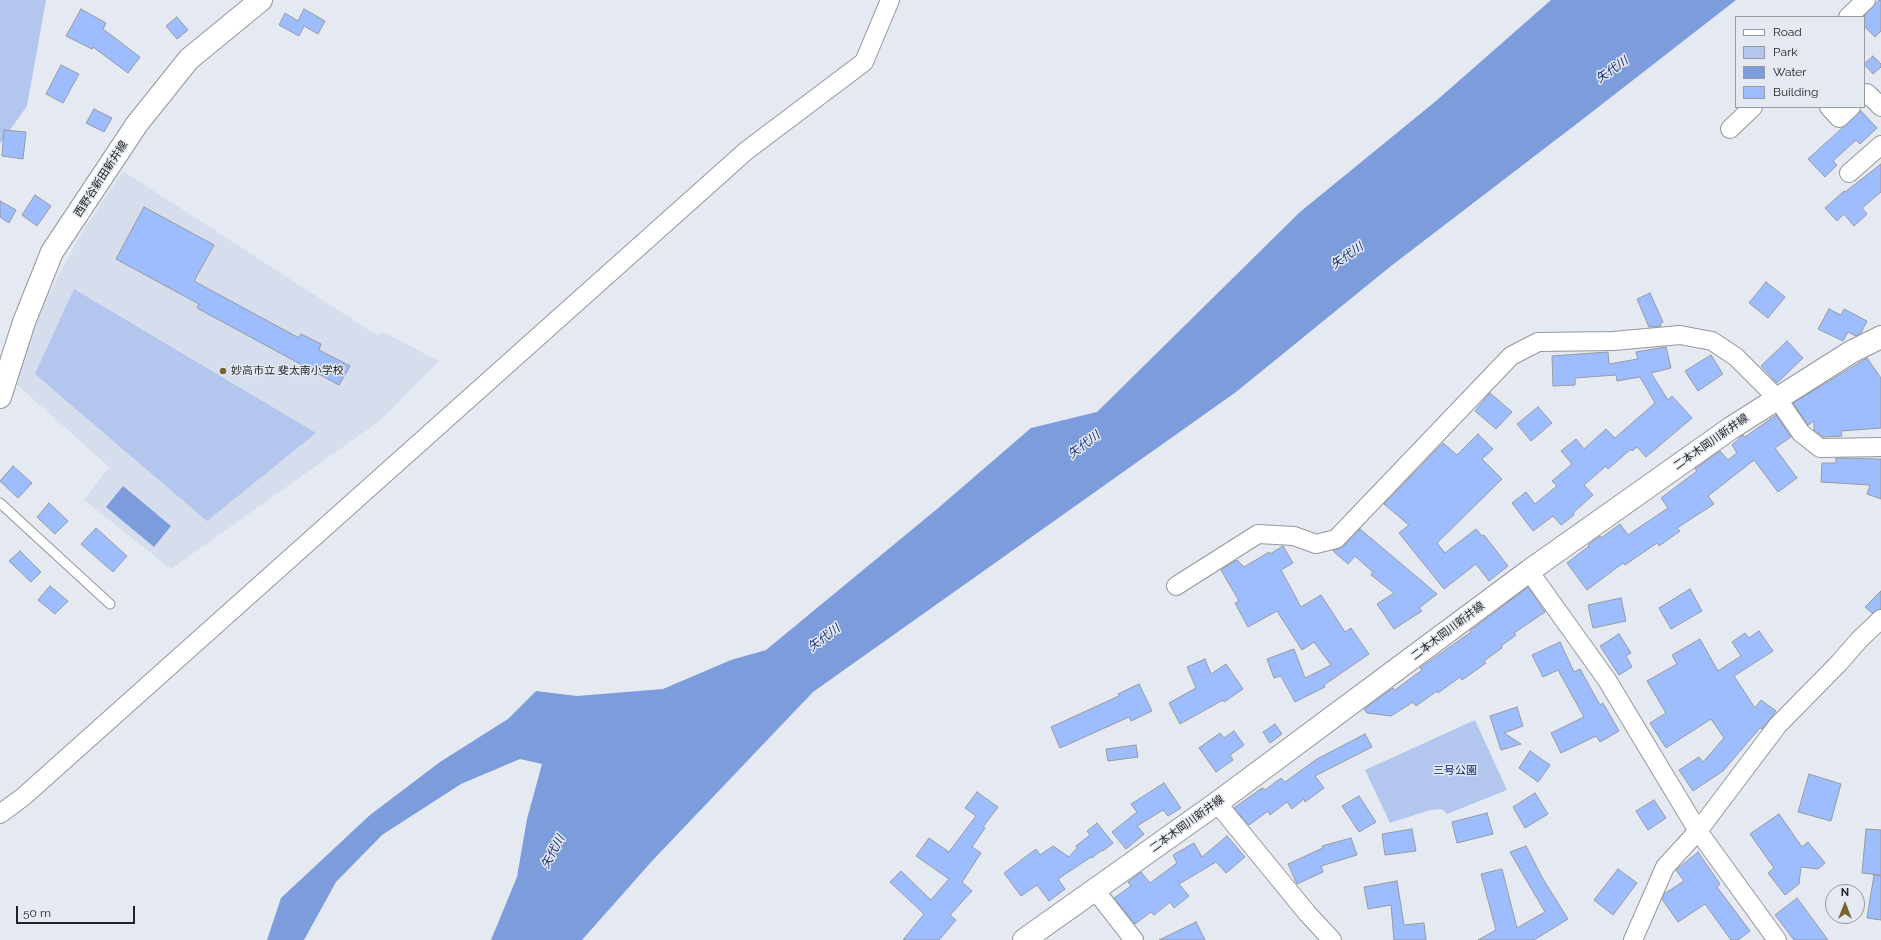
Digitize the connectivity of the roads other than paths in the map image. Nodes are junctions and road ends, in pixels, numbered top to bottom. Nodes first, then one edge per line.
1 (261, 0) edge
2 (890, 0) edge
3 (1866, 0) edge
4 (1849, 16) edge
5 (1865, 95) edge
6 (1881, 107) edge
7 (1752, 108) edge
8 (1830, 108) edge
9 (1850, 108) edge
10 (1730, 129) dead end
11 (1881, 145) edge
12 (1849, 173) dead end
13 (1881, 337) edge
14 (0, 397) edge
15 (1777, 398) junction
16 (1881, 447) edge
17 (0, 503) edge
18 (1529, 571) junction
19 (1176, 586) dead end
20 (110, 604) dead end
21 (1881, 619) edge
22 (1217, 803) junction
23 (0, 814) edge
24 (1698, 831) junction
25 (1095, 890) junction
26 (1024, 940) edge
27 (1134, 940) edge
28 (1332, 940) edge
29 (1633, 940) edge
30 (1776, 940) edge

1 - 14 main road, 西野谷新田新井線
2 - 23 street
3 - 4 street
5 - 6 street
7 - 10 street
8 - 9 street
11 - 12 street
13 - 15 main road, 二本木岡川新井線
15 - 16 street
15 - 18 main road, 二本木岡川新井線
15 - 19 street
17 - 20 lane
18 - 22 main road, 二本木岡川新井線
18 - 24 street
21 - 24 street
22 - 25 main road, 二本木岡川新井線
22 - 28 street
24 - 29 street
24 - 30 street
25 - 26 main road, 二本木岡川新井線
25 - 27 street

